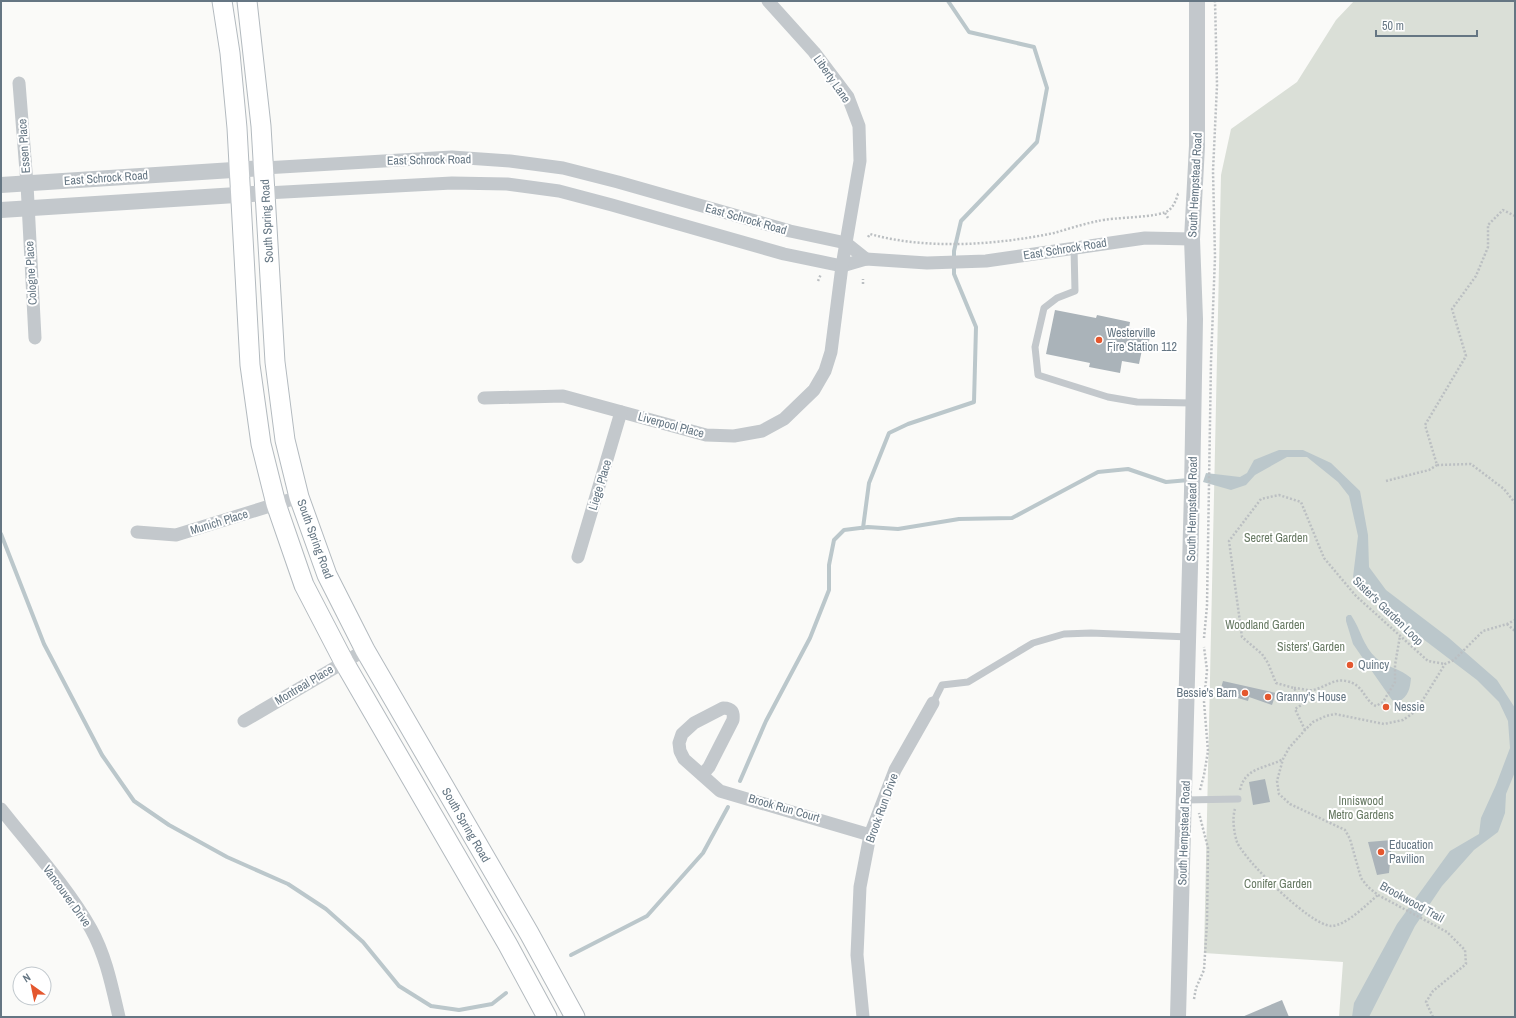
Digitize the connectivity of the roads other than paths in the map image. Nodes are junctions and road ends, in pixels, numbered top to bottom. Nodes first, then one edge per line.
1 (222, 1) edge
2 (247, 1) edge
3 (768, 1) edge
4 (1198, 1) edge
5 (19, 83) dead end
6 (264, 168) junction
7 (240, 170) junction
8 (26, 184) junction
9 (1, 185) edge
10 (266, 193) junction
11 (241, 194) junction
12 (27, 209) junction
13 (1, 210) edge
14 (1192, 239) junction
15 (846, 243) junction
16 (1074, 248) junction
17 (866, 259) junction
18 (842, 266) junction
19 (35, 338) dead end
20 (484, 398) dead end
21 (1193, 403) junction
22 (621, 412) junction
23 (299, 497) junction
24 (276, 504) junction
25 (137, 532) dead end
26 (578, 557) dead end
27 (1189, 637) junction
28 (365, 650) junction
29 (344, 662) junction
30 (933, 703) joint
31 (244, 722) dead end
32 (702, 775) junction
33 (1238, 799) road end
34 (1191, 800) junction
35 (1, 809) edge
36 (870, 835) junction
37 (119, 1017) edge
38 (547, 1017) edge
39 (575, 1017) edge
40 (863, 1017) edge
41 (1178, 1017) edge

1 - 7 main road, South Spring Road
2 - 6 main road, South Spring Road
3 - 15 street, Liberty Lane
4 - 14 street, South Hempstead Road
5 - 8 street, Essen Place
6 - 7 street, East Schrock Road
6 - 10 main road, South Spring Road
6 - 15 street, East Schrock Road
7 - 8 street, East Schrock Road
7 - 11 main road, South Spring Road
8 - 9 street, East Schrock Road
8 - 12 street, Essen Place
10 - 11 street, East Schrock Road
10 - 18 street, East Schrock Road
10 - 23 main road, South Spring Road
11 - 12 street, East Schrock Road
11 - 24 main road, South Spring Road
12 - 13 street, East Schrock Road
12 - 19 street, Cologne Place
14 - 16 street, East Schrock Road
14 - 21 street, South Hempstead Road
15 - 17 street, East Schrock Road
15 - 18 street, Liverpool Place
16 - 17 street, East Schrock Road
16 - 21 lane
17 - 18 street, East Schrock Road
18 - 22 street, Liverpool Place
20 - 22 street, Liverpool Place
21 - 27 street, South Hempstead Road
22 - 26 street, Liege Place
23 - 24 street, Munich Place
23 - 28 main road, South Spring Road
24 - 25 street, Munich Place
24 - 29 main road, South Spring Road
27 - 30 lane
27 - 34 street, South Hempstead Road
28 - 29 street, Montreal Place
28 - 39 main road, South Spring Road
29 - 31 street, Montreal Place
29 - 38 main road, South Spring Road
30 - 36 street, Brook Run Drive
32 - 32 street, Brook Run Court
32 - 36 street, Brook Run Court
33 - 34 lane
34 - 41 street, South Hempstead Road
35 - 37 street, Vancouver Drive
36 - 40 street, Brook Run Drive

